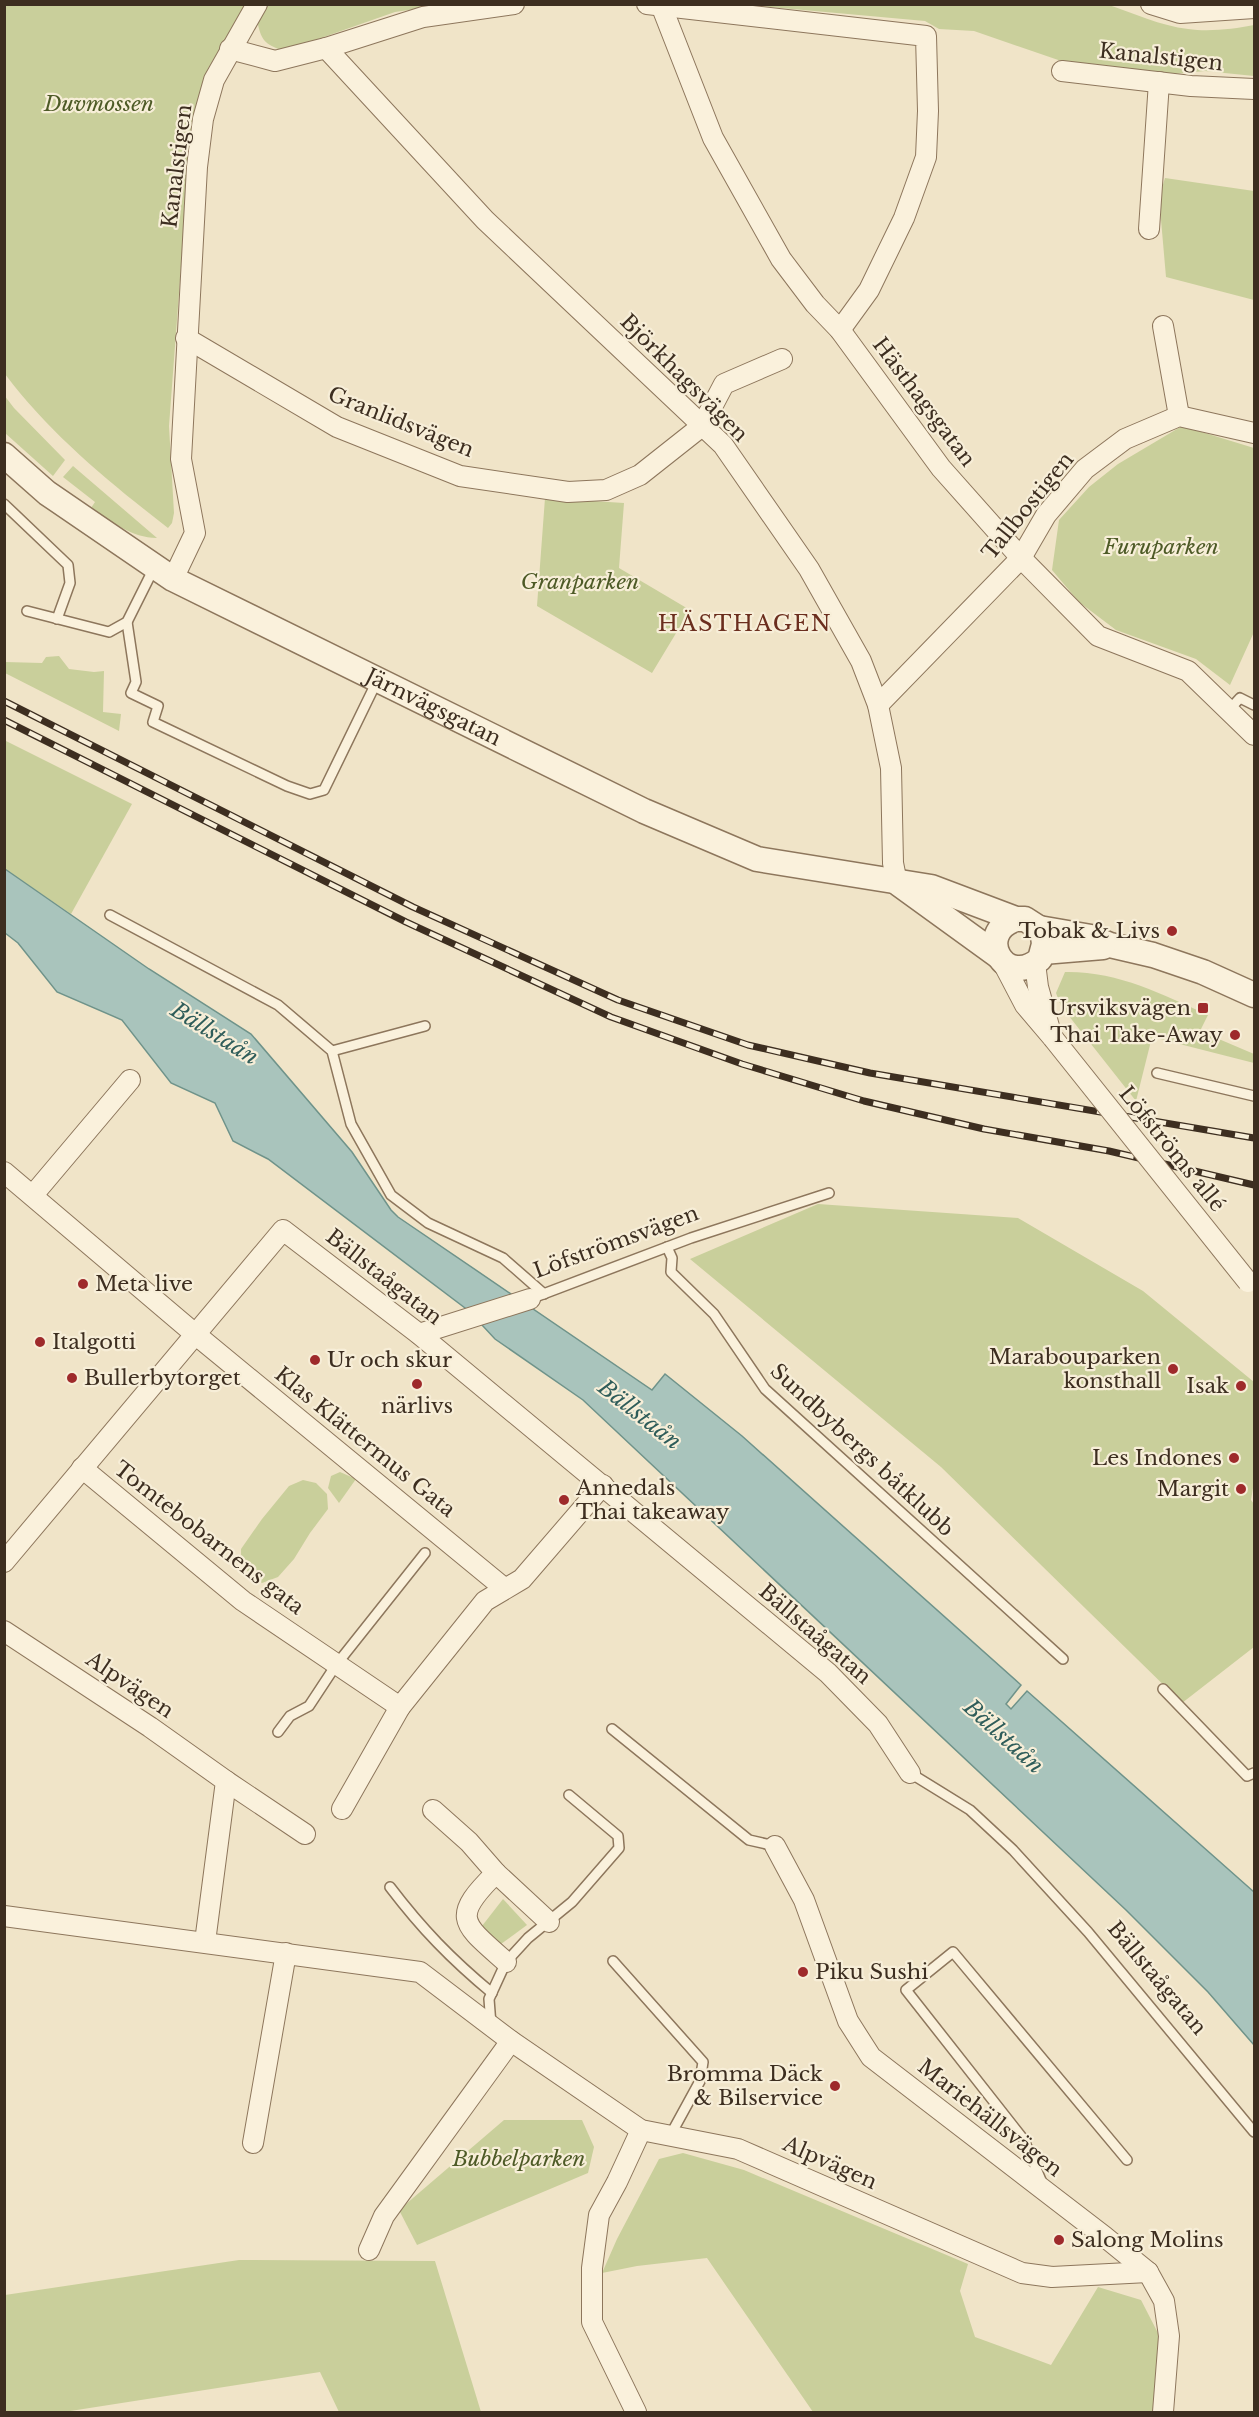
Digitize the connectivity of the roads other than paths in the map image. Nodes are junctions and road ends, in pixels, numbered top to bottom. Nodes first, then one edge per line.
1 (256, 4) edge
2 (514, 4) edge
3 (647, 4) edge
4 (1151, 4) edge
5 (661, 5) edge
6 (1254, 8) edge
7 (1181, 9) edge
8 (326, 48) junction
9 (231, 49) junction
10 (1062, 71) dead end
11 (1159, 82) junction
12 (1254, 89) edge
13 (1149, 229) dead end
14 (1163, 326) dead end
15 (840, 330) junction
16 (186, 339) junction
17 (782, 359) dead end
18 (1179, 416) junction
19 (702, 426) junction
20 (1254, 433) edge
21 (4, 455) edge
22 (4, 504) edge
23 (1021, 558) junction
24 (164, 573) junction
25 (27, 611) dead end
26 (57, 619) junction
27 (127, 622) junction
28 (378, 679) junction
29 (878, 705) junction
30 (1254, 705) edge
31 (1229, 711) junction
32 (1254, 735) edge
33 (897, 883) junction
34 (110, 915) dead end
35 (1016, 919) junction
36 (1039, 928) junction
37 (1110, 945) junction
38 (1000, 958) junction
39 (1039, 958) junction
40 (1254, 996) edge
41 (425, 1026) dead end
42 (1053, 1038) junction
43 (332, 1051) junction
44 (1157, 1073) dead end
45 (130, 1080) dead end
46 (1254, 1096) edge
47 (4, 1172) edge
48 (829, 1193) dead end
49 (33, 1195) junction
50 (668, 1247) junction
51 (1251, 1286) edge
52 (537, 1296) junction
53 (195, 1334) junction
54 (418, 1334) junction
55 (82, 1468) junction
56 (603, 1485) junction
57 (425, 1553) dead end
58 (4, 1562) edge
59 (504, 1588) junction
60 (4, 1631) edge
61 (1063, 1659) dead end
62 (336, 1665) junction
63 (1163, 1689) dead end
64 (400, 1707) junction
65 (612, 1729) dead end
66 (278, 1732) dead end
67 (910, 1773) joint
68 (1254, 1773) edge
69 (226, 1781) junction
70 (568, 1796) dead end
71 (342, 1809) dead end
72 (433, 1810) dead end
73 (305, 1834) dead end
74 (775, 1846) joint
75 (496, 1873) junction
76 (390, 1887) dead end
77 (4, 1916) edge
78 (549, 1922) junction
79 (205, 1942) junction
80 (286, 1953) junction
81 (613, 1961) dead end
82 (507, 1962) junction
83 (492, 1993) junction
84 (491, 2025) junction
85 (511, 2041) junction
86 (641, 2130) junction
87 (1254, 2132) edge
88 (671, 2134) junction
89 (253, 2143) dead end
90 (1127, 2160) dead end
91 (1045, 2190) junction
92 (369, 2250) dead end
93 (1148, 2272) junction
94 (636, 2412) edge
95 (1163, 2412) edge

1 - 9 street, Kanalstigen
2 - 8 street
3 - 5 street
4 - 7 street
5 - 15 street, Hästhagsgatan
5 - 15 street
6 - 7 street
8 - 9 street
8 - 19 street, Björkhagsvägen
9 - 16 street, Kanalstigen
10 - 11 street, Kanalstigen
11 - 12 street, Kanalstigen
11 - 13 street
14 - 18 street
15 - 23 street, Hästhagsgatan
16 - 19 street, Granlidsvägen
16 - 24 street, Kanalstigen
17 - 19 street, Granlidsvägen
18 - 20 street
18 - 23 street, Tallbostigen
19 - 29 street, Björkhagsvägen
21 - 24 street, Järnvägsgatan
22 - 26 lane
23 - 29 street, Tallbostigen
23 - 31 street, Hästhagsgatan
24 - 27 lane
24 - 28 street, Järnvägsgatan
25 - 26 lane
26 - 27 lane
27 - 28 lane
28 - 33 street, Järnvägsgatan
29 - 33 street, Björkhagsvägen
30 - 31 lane
31 - 32 street, Hästhagsgatan
33 - 35 street, Järnvägsgatan
33 - 38 street, Järnvägsgatan
34 - 43 lane
35 - 36 street, Järnvägsgatan
35 - 38 street
36 - 37 street, Järnvägsgatan
36 - 39 street
37 - 39 street, Järnvägsgatan
37 - 40 street, Järnvägsgatan
38 - 39 street, Järnvägsgatan
38 - 42 street, Löfströms allé
39 - 42 street, Löfströms allé
41 - 43 lane
42 - 51 street, Löfströms allé, bridge
43 - 52 lane
44 - 46 lane
45 - 49 street
47 - 49 street, Klas Klättermus Gata
48 - 50 lane, Löfströmsvägen
49 - 53 street, Klas Klättermus Gata
50 - 52 lane, Löfströmsvägen
50 - 61 lane, Sundbybergs båtklubb
52 - 54 street, Löfströmsvägen
53 - 54 street, Bällstaågatan
53 - 55 street
53 - 59 street, Klas Klättermus Gata
54 - 56 street, Bällstaågatan
55 - 58 street
55 - 62 street, Tomtebobarnens gata
56 - 59 street
56 - 67 street, Bällstaågatan
57 - 62 lane
59 - 64 street
60 - 69 street, Alpvägen
62 - 64 street, Tomtebobarnens gata
62 - 66 lane
63 - 68 lane
64 - 71 street
65 - 74 lane
67 - 87 lane, Bällstaågatan
69 - 73 street, Alpvägen
69 - 79 street
70 - 78 lane
72 - 75 street
74 - 91 street, Mariehällsvägen
75 - 78 street
75 - 82 street
76 - 83 lane
77 - 79 street, Alpvägen
78 - 82 lane
79 - 80 street, Alpvägen
80 - 84 street, Alpvägen
80 - 89 street
81 - 88 lane
82 - 83 lane
83 - 84 lane
84 - 85 street, Alpvägen
85 - 86 street, Alpvägen
85 - 92 street
86 - 88 street, Alpvägen
86 - 94 street
88 - 93 street, Alpvägen
90 - 91 lane
91 - 93 street, Mariehällsvägen
93 - 95 street, Mariehällsvägen

